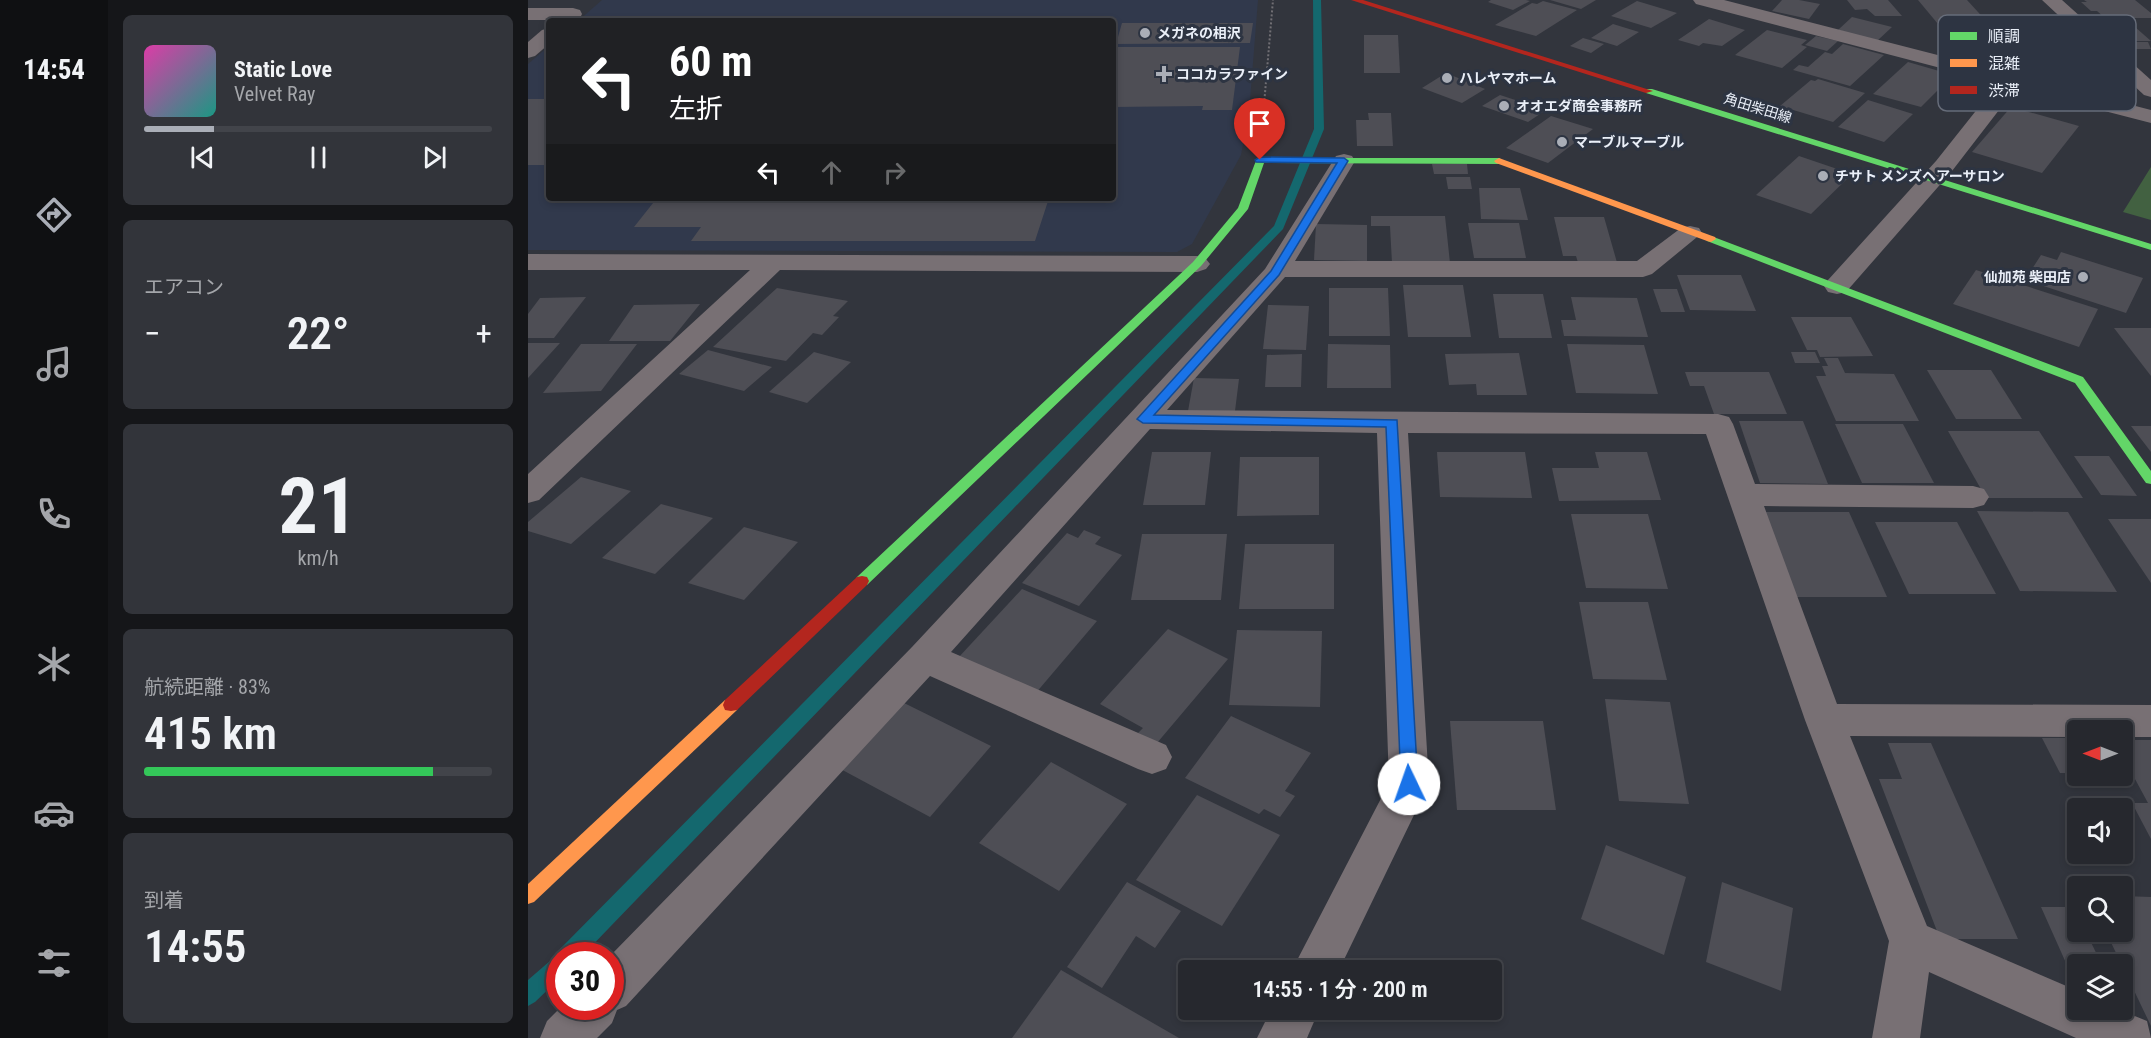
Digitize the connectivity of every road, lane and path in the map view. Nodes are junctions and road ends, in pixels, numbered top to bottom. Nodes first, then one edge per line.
1 (589, 0) edge
2 (1273, 0) edge
3 (1355, 0) edge
4 (1702, 0) edge
5 (2051, 0) edge
6 (1751, 5) edge
7 (528, 14) edge
8 (2068, 15) edge
9 (569, 17) edge
10 (546, 37) edge
11 (528, 52) edge
12 (1938, 60) edge
13 (2136, 60) edge
14 (2140, 60) dead end
15 (2136, 76) edge
16 (2151, 91) edge
17 (1987, 111) edge
18 (2128, 111) edge
19 (2151, 117) edge
20 (1260, 160) junction
21 (1336, 160) junction
22 (1931, 179) junction
23 (1690, 233) junction
24 (2151, 247) edge
25 (528, 262) edge
26 (774, 262) junction
27 (1197, 264) junction
28 (1278, 269) junction
29 (1838, 286) junction
30 (1143, 419) junction
31 (1392, 423) junction
32 (2151, 480) edge
33 (528, 492) edge
34 (1743, 495) junction
35 (1973, 497) dead end
36 (925, 657) junction
37 (1824, 720) junction
38 (2151, 721) edge
39 (1152, 757) dead end
40 (528, 896) edge
41 (1911, 941) junction
42 (1321, 960) edge
43 (624, 975) edge
44 (1291, 1020) edge
45 (1281, 1038) edge
46 (1896, 1038) edge
47 (2130, 1038) edge

1 - 9 street
2 - 20 path
3 - 22 street, 角田柴田線
4 - 6 street
5 - 8 street
6 - 12 street
7 - 9 street
10 - 11 street
13 - 14 street
15 - 16 street
17 - 22 street
18 - 19 street
20 - 21 street
20 - 27 street
21 - 23 street
21 - 28 street
22 - 24 street, 角田柴田線
22 - 29 street
23 - 28 street
23 - 29 street
25 - 26 street
26 - 27 street
26 - 33 street
27 - 40 street
28 - 30 street
29 - 32 street
30 - 31 street
30 - 36 street
31 - 34 street
31 - 42 street
34 - 35 street
34 - 37 street
36 - 39 street
36 - 43 street
37 - 38 street
37 - 41 street
41 - 46 street
41 - 47 street
44 - 45 street

